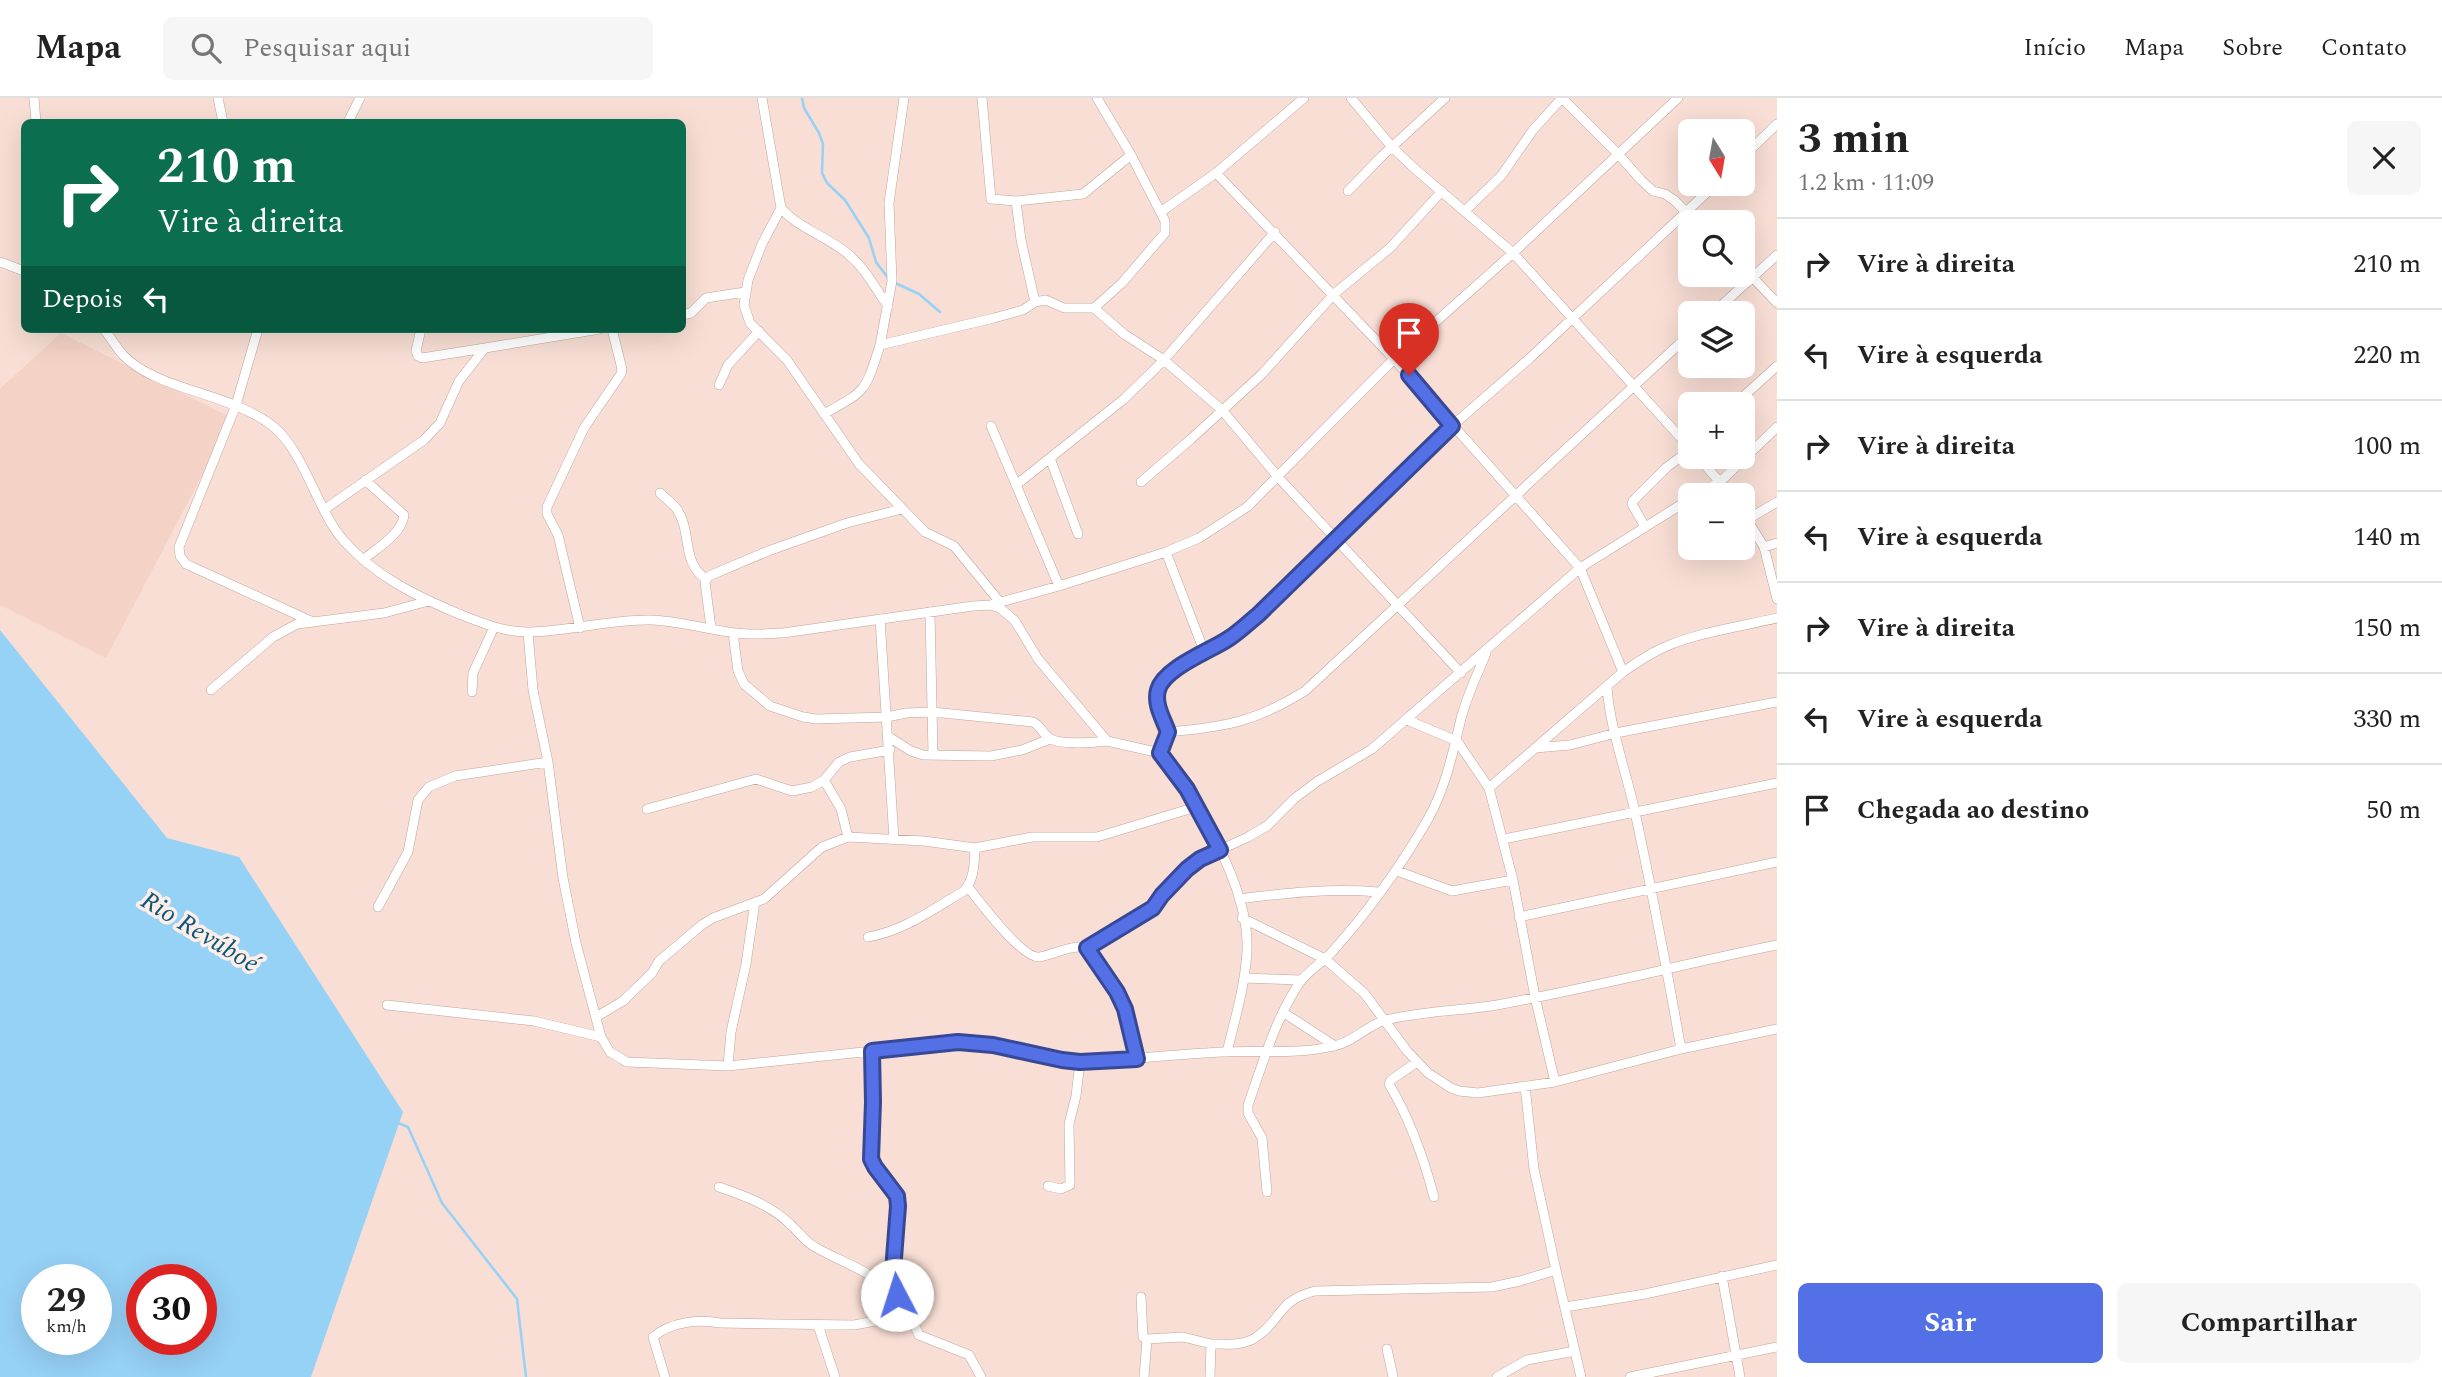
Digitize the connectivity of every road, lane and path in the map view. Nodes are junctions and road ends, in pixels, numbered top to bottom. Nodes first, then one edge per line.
1 (34, 98) edge
2 (218, 98) edge
3 (360, 98) edge
4 (762, 98) edge
5 (904, 98) edge
6 (982, 98) edge
7 (1097, 98) edge
8 (1304, 98) edge
9 (1351, 98) edge
10 (1445, 98) edge
11 (1678, 98) edge
12 (1566, 99) edge
13 (36, 119) edge
14 (222, 119) edge
15 (350, 119) edge
16 (1777, 124) edge
17 (1755, 145) edge
18 (1392, 147) junction
19 (1618, 154) junction
20 (1131, 155) junction
21 (1216, 173) junction
22 (1348, 191) dead end
23 (1441, 191) junction
24 (1704, 196) edge
25 (1016, 201) junction
26 (781, 208) junction
27 (1683, 210) edge
28 (1689, 210) edge
29 (1162, 211) junction
30 (1465, 211) junction
31 (1678, 220) edge
32 (1275, 232) junction
33 (1513, 253) junction
34 (1777, 255) edge
35 (0, 262) edge
36 (21, 270) edge
37 (1755, 276) edge
38 (1755, 278) edge
39 (1743, 287) edge
40 (745, 292) junction
41 (1334, 294) junction
42 (1727, 301) edge
43 (1034, 302) junction
44 (1777, 303) edge
45 (888, 306) junction
46 (1094, 308) junction
47 (686, 314) edge
48 (1573, 318) junction
49 (759, 331) junction
50 (107, 333) edge
51 (257, 333) edge
52 (420, 333) edge
53 (576, 333) edge
54 (613, 333) edge
55 (880, 345) junction
56 (1678, 345) edge
57 (485, 348) junction
58 (1394, 359) junction
59 (1164, 360) junction
60 (1777, 366) edge
61 (719, 385) dead end
62 (1635, 385) junction
63 (1748, 392) edge
64 (236, 405) junction
65 (1222, 410) junction
66 (824, 414) junction
67 (991, 426) dead end
68 (1452, 426) junction
69 (1777, 427) edge
70 (1678, 434) edge
71 (1050, 458) junction
72 (1678, 458) edge
73 (1710, 469) edge
74 (1278, 477) junction
75 (365, 480) junction
76 (1721, 481) junction
77 (1141, 482) dead end
78 (1718, 483) edge
79 (1016, 485) junction
80 (660, 493) dead end
81 (1514, 496) junction
82 (1777, 502) edge
83 (1678, 506) edge
84 (325, 509) junction
85 (902, 509) junction
86 (1755, 512) edge
87 (1645, 527) junction
88 (1755, 532) edge
89 (1079, 534) dead end
90 (1337, 540) junction
91 (1777, 543) edge
92 (1764, 547) junction
93 (1166, 552) junction
94 (363, 560) junction
95 (1580, 568) junction
96 (706, 579) junction
97 (1059, 586) junction
98 (1777, 599) edge
99 (429, 601) junction
100 (994, 603) junction
101 (1398, 606) junction
102 (930, 612) junction
103 (1777, 618) edge
104 (880, 619) junction
105 (313, 622) junction
106 (494, 627) junction
107 (580, 628) junction
108 (711, 628) junction
109 (528, 633) junction
110 (733, 633) junction
111 (1204, 651) junction
112 (1486, 651) junction
113 (1623, 672) junction
114 (1461, 673) junction
115 (1607, 687) junction
116 (211, 690) dead end
117 (472, 692) dead end
118 (1777, 702) edge
119 (932, 712) junction
120 (887, 717) junction
121 (1407, 720) junction
122 (1168, 732) junction
123 (1616, 733) junction
124 (889, 737) junction
125 (1050, 739) junction
126 (1107, 741) junction
127 (1457, 741) junction
128 (1533, 748) junction
129 (890, 750) junction
130 (1160, 753) junction
131 (933, 755) junction
132 (548, 762) junction
133 (824, 779) junction
134 (1777, 783) edge
135 (1489, 788) junction
136 (1196, 807) junction
137 (647, 809) dead end
138 (1635, 811) junction
139 (848, 837) junction
140 (1504, 839) junction
141 (894, 840) junction
142 (975, 848) junction
143 (1220, 850) junction
144 (1777, 862) edge
145 (1397, 871) junction
146 (1513, 880) junction
147 (968, 887) junction
148 (1650, 887) junction
149 (1378, 892) junction
150 (1239, 899) junction
151 (755, 902) junction
152 (378, 907) dead end
153 (1519, 917) junction
154 (1242, 918) junction
155 (868, 937) dead end
156 (1777, 945) edge
157 (1087, 948) junction
158 (1325, 958) junction
159 (1666, 968) junction
160 (1244, 978) junction
161 (1302, 980) junction
162 (1535, 997) junction
163 (387, 1005) dead end
164 (1284, 1013) junction
165 (596, 1017) junction
166 (1386, 1020) junction
167 (1777, 1029) edge
168 (601, 1037) junction
169 (1335, 1046) junction
170 (1681, 1049) junction
171 (872, 1051) junction
172 (1227, 1052) junction
173 (1265, 1053) junction
174 (1137, 1059) junction
175 (1080, 1062) junction
176 (1417, 1062) junction
177 (728, 1066) junction
178 (1555, 1082) junction
179 (1525, 1086) junction
180 (1048, 1186) dead end
181 (719, 1187) dead end
182 (1267, 1192) dead end
183 (1434, 1198) dead end
184 (1777, 1265) edge
185 (1556, 1270) junction
186 (1721, 1276) junction
187 (897, 1295) junction
188 (1141, 1297) dead end
189 (1565, 1307) junction
190 (907, 1318) junction
191 (818, 1325) junction
192 (1147, 1339) junction
193 (1211, 1344) junction
194 (1777, 1347) edge
195 (1387, 1349) dead end
196 (1575, 1351) junction
197 (1736, 1355) junction
198 (665, 1377) edge
199 (835, 1377) edge
200 (981, 1377) edge
201 (1144, 1377) edge
202 (1210, 1377) edge
203 (1394, 1377) edge
204 (1497, 1377) edge
205 (1581, 1377) edge
206 (1630, 1377) edge
207 (1740, 1377) edge

1 - 13 street
2 - 14 street
3 - 15 street
4 - 26 street
5 - 45 street
6 - 25 street
7 - 20 street
8 - 21 street
9 - 18 street
10 - 18 street
11 - 19 street
12 - 19 street
12 - 30 street
16 - 17 street
18 - 22 street
18 - 23 street
19 - 27 street
19 - 33 street
20 - 25 street
20 - 29 street
21 - 29 street
21 - 32 street
23 - 30 street
23 - 41 street
24 - 28 street
25 - 43 street
26 - 40 street
26 - 45 street
29 - 46 street
30 - 33 street
31 - 48 street
32 - 41 street
32 - 59 street
33 - 48 street
33 - 58 street
34 - 37 street
35 - 36 street
38 - 44 street
39 - 42 street
40 - 47 street
40 - 49 street
41 - 58 street
41 - 65 street
43 - 46 street
43 - 55 street
45 - 55 street
46 - 59 street
48 - 62 street
48 - 68 street
49 - 61 street
49 - 66 street
50 - 64 street
51 - 64 street
52 - 57 street
53 - 57 street
54 - 107 street
55 - 66 street
56 - 62 street
57 - 75 street
58 - 68 street
58 - 74 street
59 - 65 street
59 - 71 street
60 - 63 street
62 - 70 street
62 - 81 street
64 - 84 street
64 - 105 street
65 - 74 street
65 - 77 street
66 - 85 street
67 - 79 street
68 - 81 street
68 - 90 street
69 - 76 street
71 - 79 street
71 - 89 street
72 - 87 street
73 - 76 street
74 - 90 street
74 - 93 street
75 - 84 street
75 - 94 street
76 - 78 street
79 - 97 street
80 - 96 street
81 - 95 street
81 - 101 street
82 - 86 street
83 - 87 street
84 - 94 street
85 - 96 street
85 - 100 street
87 - 95 street
88 - 92 street
90 - 101 street
90 - 111 street
91 - 92 street
92 - 98 street
93 - 97 street
93 - 111 street
94 - 99 street
95 - 112 street
95 - 113 street
96 - 108 street
97 - 100 street
99 - 105 street
99 - 106 street
100 - 102 street
100 - 126 street
101 - 114 street
101 - 122 street
102 - 104 street
102 - 119 street
103 - 113 street
104 - 110 street
104 - 120 street
105 - 116 street
106 - 109 street
106 - 117 street
107 - 108 street
107 - 109 street
108 - 110 street
109 - 132 street
110 - 120 street
111 - 122 street
112 - 114 street
112 - 127 street
113 - 115 street
114 - 121 street
115 - 123 street
115 - 128 street
118 - 123 street
119 - 120 street
119 - 125 street
119 - 131 street
120 - 124 street
121 - 127 street
121 - 143 street
122 - 130 street
123 - 128 street
123 - 138 street
124 - 129 street
124 - 131 street
125 - 126 street
125 - 131 street
126 - 130 street
127 - 135 street
127 - 145 street
128 - 135 street
129 - 133 street
129 - 141 street
130 - 136 street
132 - 152 street
132 - 165 street
133 - 137 street
133 - 139 street
134 - 138 street
135 - 140 street
136 - 142 street
136 - 143 street
138 - 140 street
138 - 148 street
139 - 141 street
139 - 151 street
140 - 146 street
141 - 142 street
142 - 147 street
143 - 150 street
143 - 157 street
144 - 148 street
145 - 146 street
145 - 149 street
146 - 153 street
147 - 155 street
147 - 157 street
148 - 153 street
148 - 159 street
149 - 150 street
149 - 158 street
150 - 154 street
151 - 165 street
151 - 177 street
153 - 162 street
154 - 158 street
154 - 160 street
156 - 159 street
157 - 174 street
158 - 161 street
158 - 166 street
159 - 162 street
159 - 170 street
160 - 161 street
160 - 172 street
161 - 164 street
162 - 166 street
162 - 178 street
163 - 168 street
164 - 169 street
164 - 173 street
165 - 168 street
166 - 169 street
166 - 176 street
167 - 170 street
168 - 177 street
169 - 173 street
170 - 178 street
171 - 175 street
171 - 177 street
171 - 187 street
172 - 173 street
172 - 174 street
173 - 182 street
174 - 175 street
175 - 180 street
176 - 179 street
176 - 183 street
178 - 179 street
179 - 185 street
181 - 187 street
184 - 186 street
185 - 189 street
185 - 193 street
186 - 189 street
186 - 197 street
187 - 190 street
188 - 192 street
189 - 196 street
190 - 191 street
190 - 200 street
191 - 198 street
191 - 199 street
192 - 193 street
192 - 201 street
193 - 202 street
194 - 197 street
195 - 203 street
196 - 204 street
196 - 205 street
197 - 206 street
197 - 207 street

